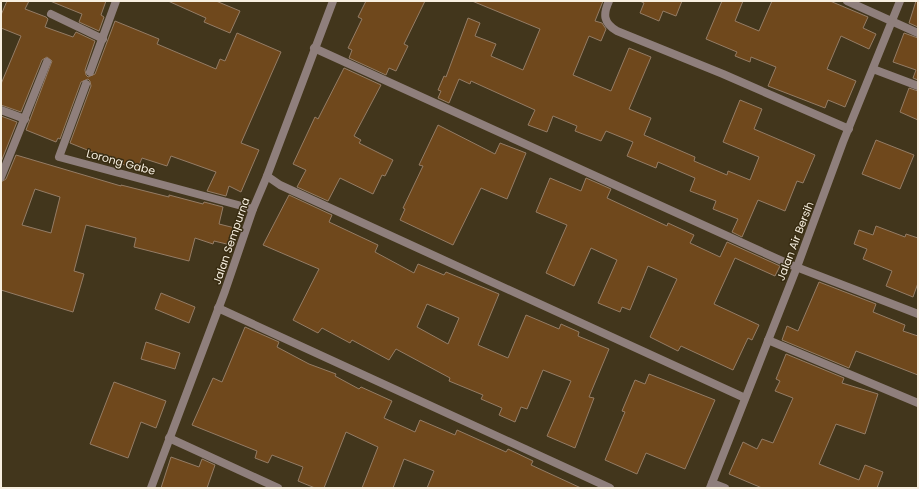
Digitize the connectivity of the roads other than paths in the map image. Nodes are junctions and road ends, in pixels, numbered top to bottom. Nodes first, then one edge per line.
1 (116, 1) edge
2 (333, 1) edge
3 (609, 1) edge
4 (847, 1) edge
5 (900, 1) edge
6 (51, 14) dead end
7 (892, 21) junction
8 (918, 33) edge
9 (103, 39) junction
10 (314, 48) junction
11 (47, 62) dead end
12 (873, 69) junction
13 (90, 72) dead end
14 (86, 84) dead end
15 (918, 86) edge
16 (1, 110) edge
17 (25, 119) junction
18 (849, 129) junction
19 (267, 176) junction
20 (1, 177) edge
21 (253, 209) junction
22 (797, 267) junction
23 (218, 308) junction
24 (918, 314) edge
25 (768, 340) junction
26 (745, 398) junction
27 (918, 403) edge
28 (169, 438) junction
29 (711, 486) edge
30 (151, 488) edge
31 (278, 488) edge
32 (610, 488) edge
33 (725, 488) edge

1 - 9 street
2 - 10 street, Jalan Sempurna
3 - 18 street
4 - 7 street
5 - 7 street, Jalan Air Bersih
6 - 9 street
7 - 8 street
7 - 12 street, Jalan Air Bersih
9 - 13 street
10 - 19 street, Jalan Sempurna
10 - 22 street
11 - 17 street
12 - 15 street
12 - 18 street, Jalan Air Bersih
14 - 21 street, Lorong Gabe
16 - 17 street
17 - 20 street
18 - 22 street, Jalan Air Bersih
19 - 21 street, Jalan Sempurna
19 - 26 street
21 - 23 street, Jalan Sempurna
22 - 24 street
22 - 25 street, Jalan Air Bersih
23 - 28 street, Jalan Sempurna
23 - 32 street
25 - 26 street, Jalan Air Bersih
25 - 27 street
26 - 29 street, Jalan Air Bersih
28 - 30 street, Jalan Sempurna
28 - 31 street
29 - 33 street

